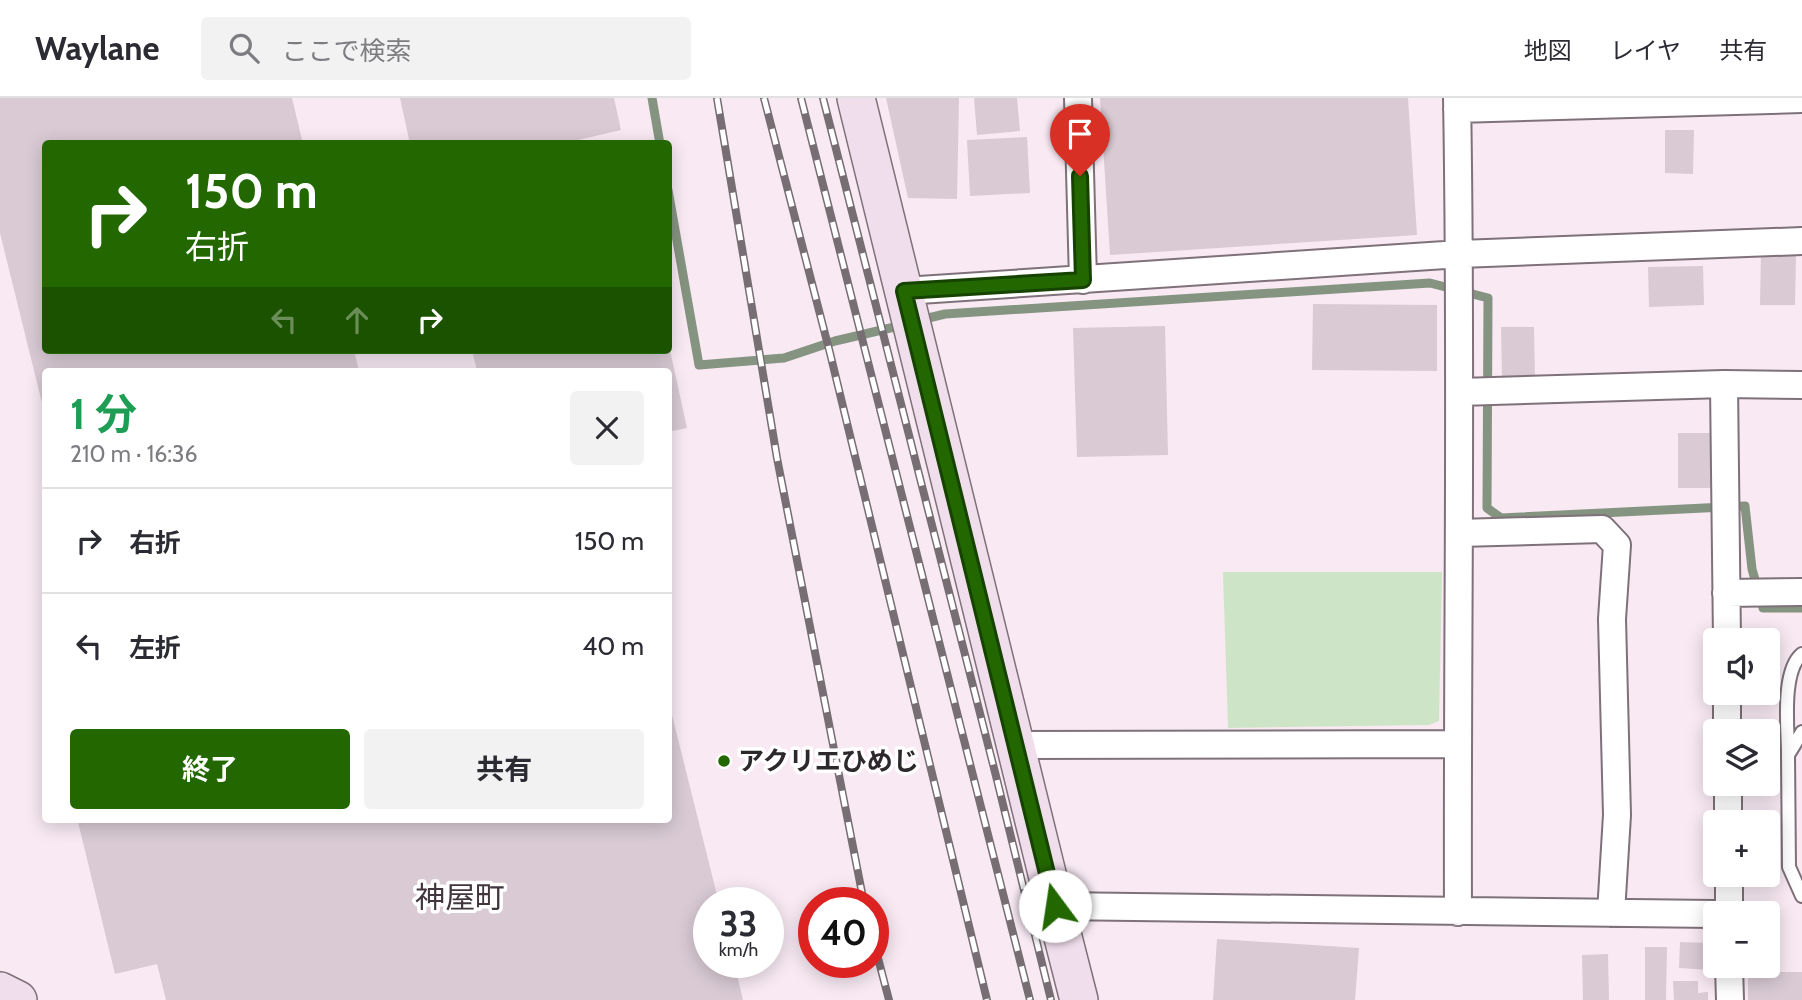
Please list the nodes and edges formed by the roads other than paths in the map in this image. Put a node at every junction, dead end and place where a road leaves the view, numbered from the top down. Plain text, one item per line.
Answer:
1 (856, 98) edge
2 (1078, 98) edge
3 (1802, 99) edge
4 (1457, 104) edge
5 (1802, 241) edge
6 (1460, 254) junction
7 (1083, 280) junction
8 (904, 291) junction
9 (1724, 384) junction
10 (1802, 385) edge
11 (1478, 391) junction
12 (1459, 533) junction
13 (1802, 592) edge
14 (1726, 593) junction
15 (1727, 628) edge
16 (1802, 654) edge
17 (1802, 732) edge
18 (1458, 744) junction
19 (1016, 745) junction
20 (1787, 755) junction
21 (1800, 890) edge
22 (1055, 906) junction
23 (1458, 912) junction
24 (1611, 913) junction
25 (1703, 914) edge
26 (1729, 978) edge
27 (0, 991) edge
28 (18, 1000) edge
29 (1079, 1000) edge
30 (1730, 1000) edge

1 - 8 street
2 - 7 street
3 - 4 street
4 - 6 street
5 - 6 street
6 - 7 street
6 - 11 street
7 - 8 street
8 - 19 street
9 - 10 street
9 - 11 street
9 - 14 street
11 - 12 street
12 - 18 street
12 - 24 street
13 - 14 street
14 - 15 street
16 - 20 lane
17 - 20 lane
18 - 19 street
18 - 23 street
19 - 22 street
20 - 21 lane
22 - 23 street
22 - 29 street
23 - 24 street
24 - 25 street
26 - 30 street
27 - 28 street

